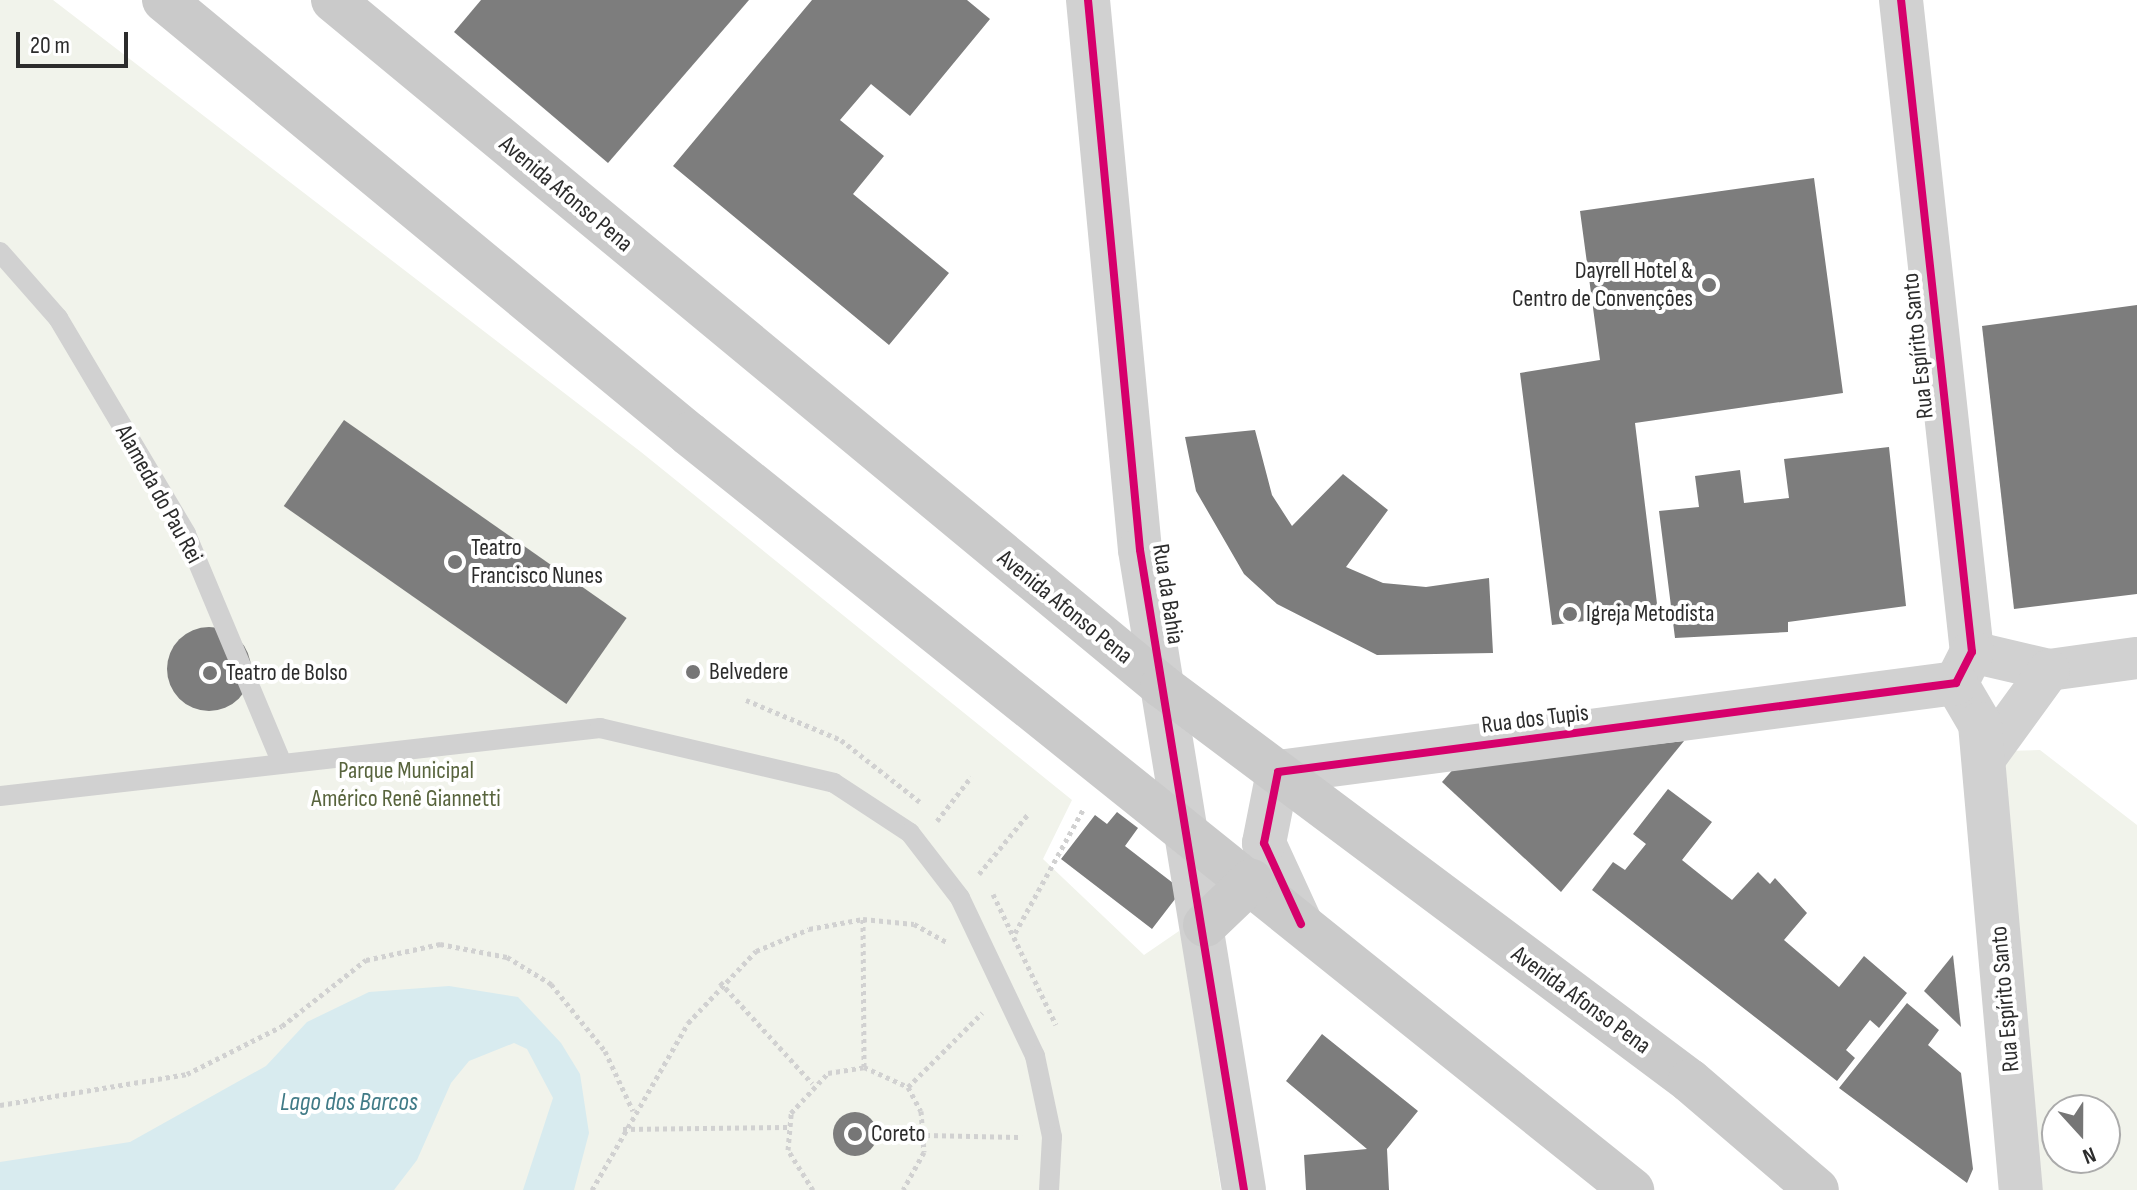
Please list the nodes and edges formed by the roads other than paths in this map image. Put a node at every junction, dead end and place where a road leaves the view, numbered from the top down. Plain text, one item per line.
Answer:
1 (164, 0) edge
2 (333, 0) edge
3 (1088, 0) edge
4 (1901, 0) edge
5 (0, 252) edge
6 (2137, 658) edge
7 (1964, 667) junction
8 (2049, 670) junction
9 (1162, 686) junction
10 (280, 759) junction
11 (1983, 761) junction
12 (1278, 772) junction
13 (0, 796) edge
14 (1188, 832) junction
15 (1251, 881) junction
16 (1301, 924) junction
17 (1205, 925) junction
18 (1049, 1190) edge
19 (1244, 1190) edge
20 (1632, 1190) edge
21 (1817, 1190) edge
22 (2021, 1190) edge

1 - 14 main road
2 - 9 main road, Avenida Afonso Pena
3 - 9 street, Rua da Bahia
4 - 7 street, Rua Espírito Santo
5 - 10 lane, Alameda do Pau Rei
6 - 8 street, Rua dos Tupis
7 - 8 street, Rua dos Tupis
7 - 11 street, Rua Espírito Santo
7 - 12 street, Rua dos Tupis
8 - 11 street
9 - 12 main road, Avenida Afonso Pena
9 - 14 street, Rua da Bahia
10 - 13 lane
10 - 18 lane
11 - 22 street, Rua Espírito Santo
12 - 16 street
12 - 21 main road, Avenida Afonso Pena
14 - 15 main road
14 - 17 street, Rua da Bahia
15 - 16 main road
15 - 17 main road
16 - 20 main road
17 - 19 street, Rua da Bahia

